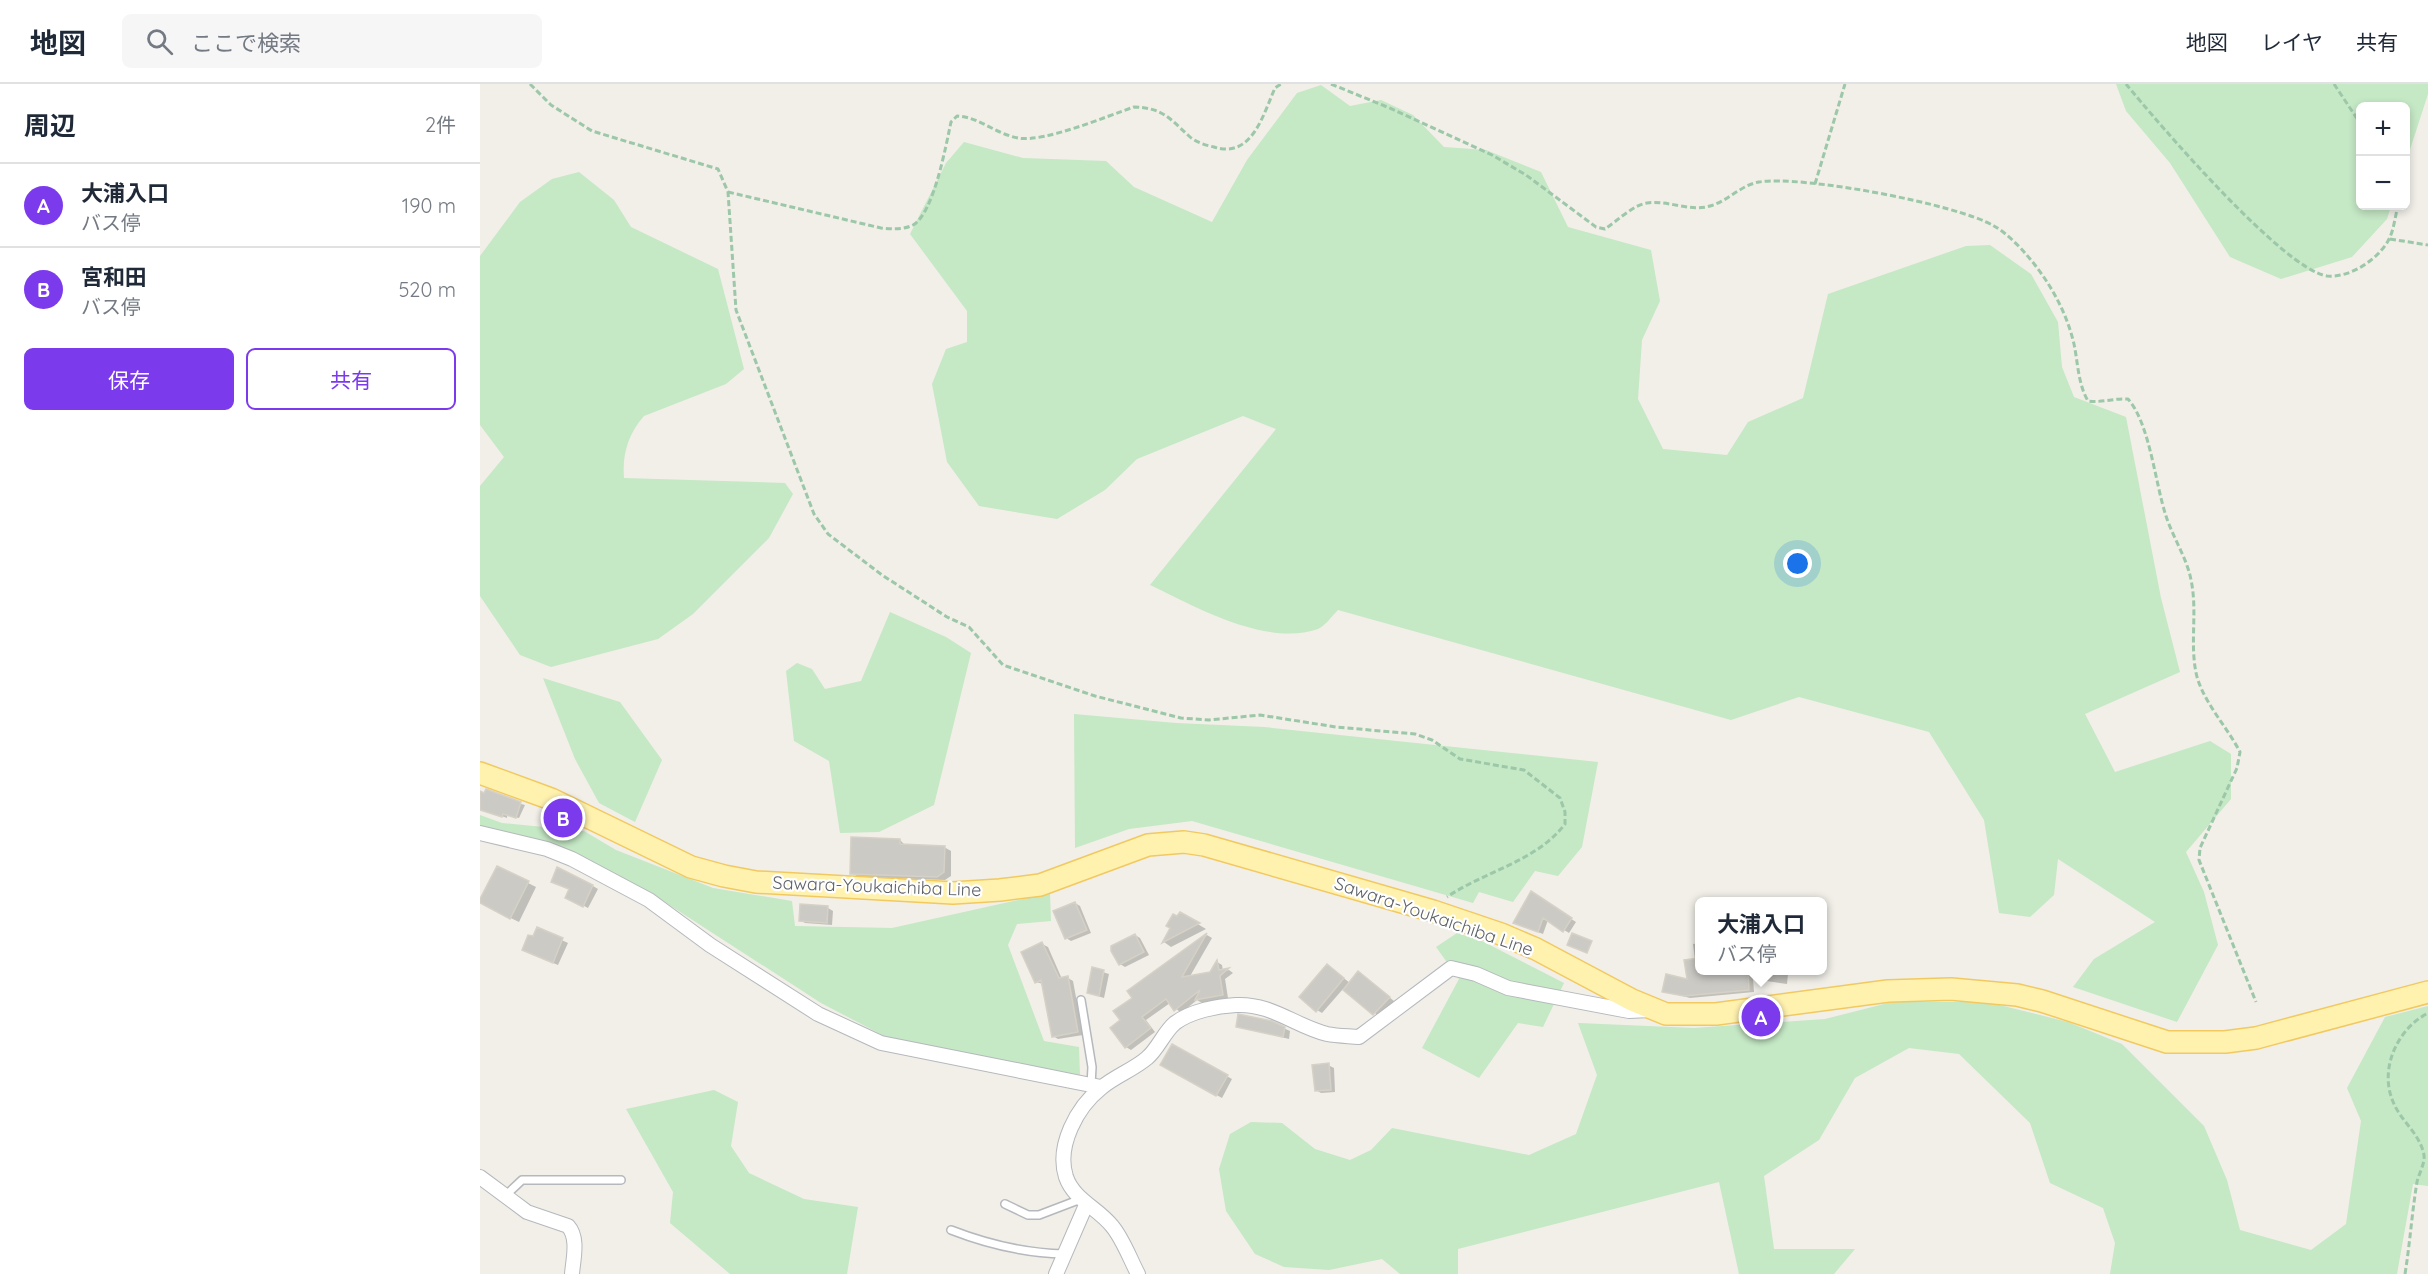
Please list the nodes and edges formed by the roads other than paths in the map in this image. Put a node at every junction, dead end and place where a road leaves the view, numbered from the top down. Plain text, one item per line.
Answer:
1 (480, 773) edge
2 (480, 832) edge
3 (2428, 992) edge
4 (1082, 1000) dead end
5 (1652, 1010) junction
6 (1096, 1086) junction
7 (480, 1177) edge
8 (621, 1180) dead end
9 (506, 1196) junction
10 (1084, 1202) junction
11 (1005, 1204) dead end
12 (951, 1230) dead end
13 (1064, 1254) junction
14 (572, 1274) edge
15 (1056, 1274) edge
16 (1138, 1274) edge

1 - 5 main road, Sawara-Youkaichiba Line
2 - 6 street
3 - 5 main road, Sawara-Youkaichiba Line
4 - 6 lane
5 - 6 street
6 - 10 street
7 - 9 street
8 - 9 lane
9 - 14 street
10 - 11 lane
10 - 13 street
10 - 16 street
12 - 13 lane
13 - 15 street

